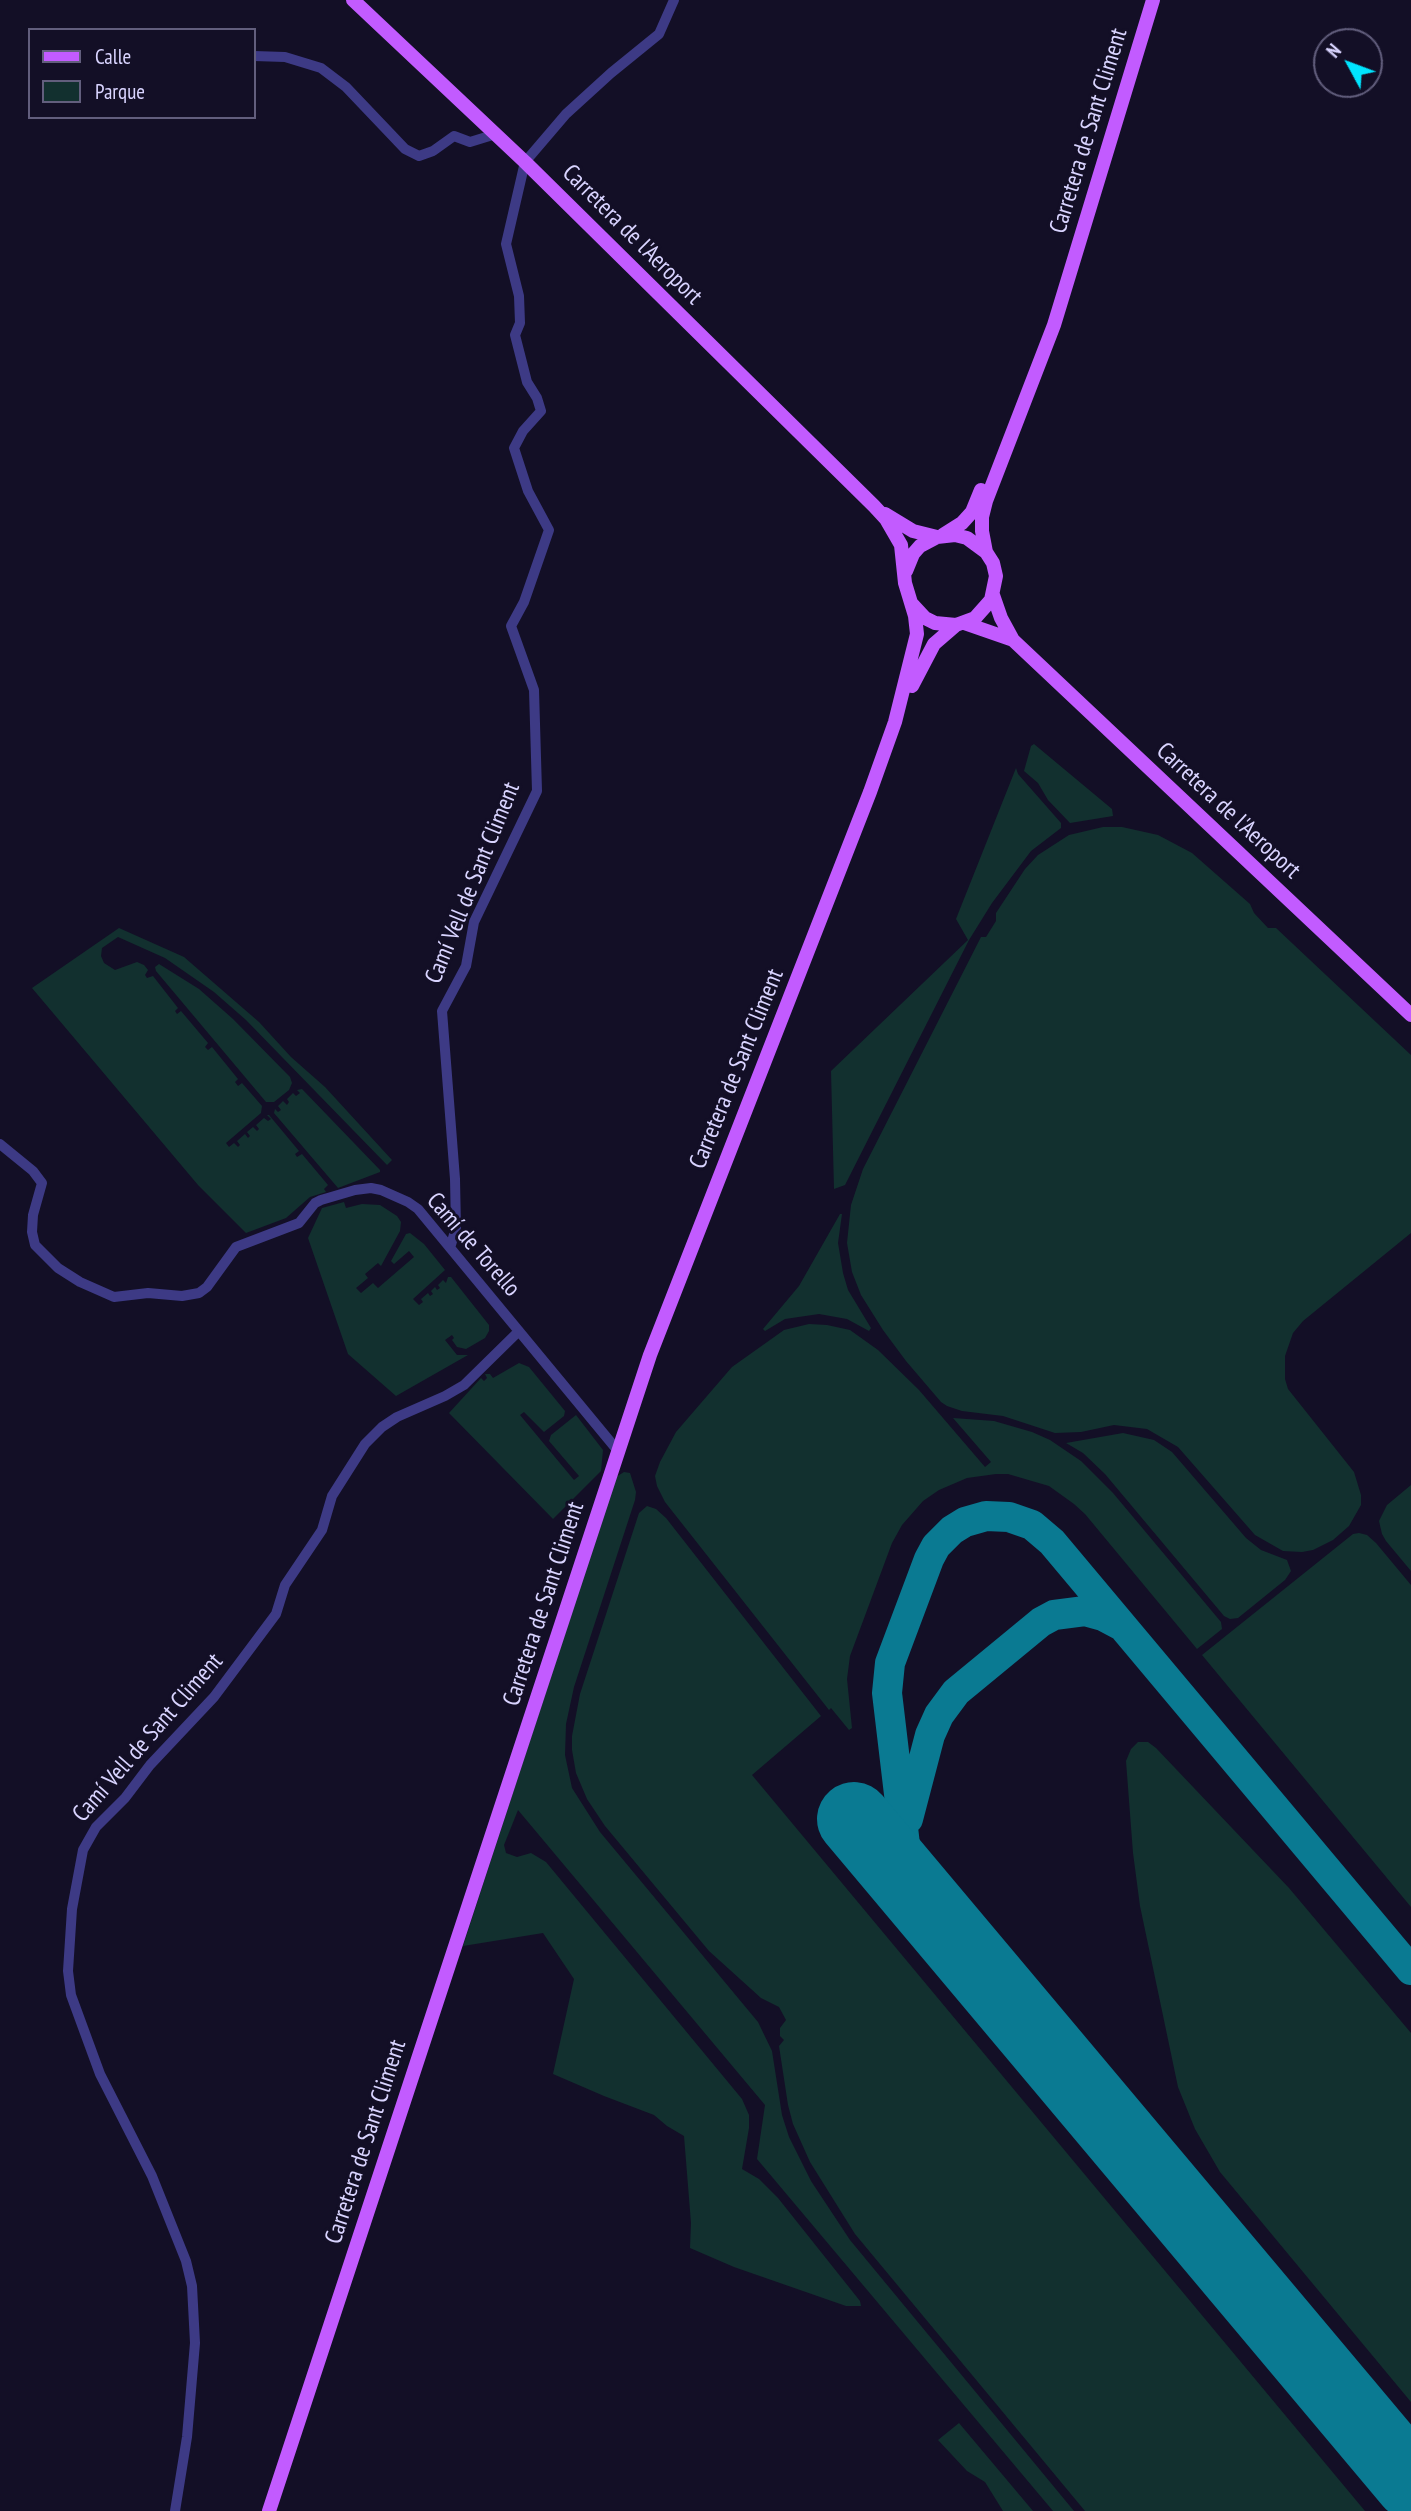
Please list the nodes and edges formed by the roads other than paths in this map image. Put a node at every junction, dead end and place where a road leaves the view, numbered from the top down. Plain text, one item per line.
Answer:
1 (354, 0) edge
2 (674, 0) edge
3 (1153, 0) edge
4 (256, 56) edge
5 (496, 134) junction
6 (526, 162) junction
7 (1062, 291) junction
8 (874, 506) junction
9 (940, 536) junction
10 (986, 552) junction
11 (906, 572) junction
12 (993, 594) junction
13 (911, 602) junction
14 (960, 624) junction
15 (1013, 640) junction
16 (895, 722) junction
17 (1411, 1015) edge
18 (0, 1144) edge
19 (450, 1248) junction
20 (519, 1331) junction
21 (618, 1451) junction
22 (175, 2511) edge
23 (268, 2511) edge

1 - 5 main road, Carretera de l'Aeroport
2 - 6 street, Camí Vell de Sant Climent
3 - 7 main road, Carretera de Sant Climent
4 - 5 street
5 - 6 main road, Carretera de l'Aeroport
6 - 8 main road, Carretera de l'Aeroport
6 - 19 street, Camí Vell de Sant Climent
7 - 9 main road
7 - 10 main road
8 - 9 main road
8 - 11 main road
9 - 10 main road
9 - 11 main road
10 - 12 main road
11 - 13 main road
12 - 14 main road
12 - 15 main road, Carretera de l'Aeroport
13 - 14 main road
13 - 16 main road
14 - 15 main road, Carretera de l'Aeroport
14 - 16 main road
15 - 17 main road, Carretera de l'Aeroport
16 - 21 main road, Carretera de Sant Climent
18 - 19 street, Camí de Torello
19 - 20 street, Camí de Torello
20 - 21 street, Camí de Torello
20 - 22 street, Camí Vell de Sant Climent
21 - 23 main road, Carretera de Sant Climent

